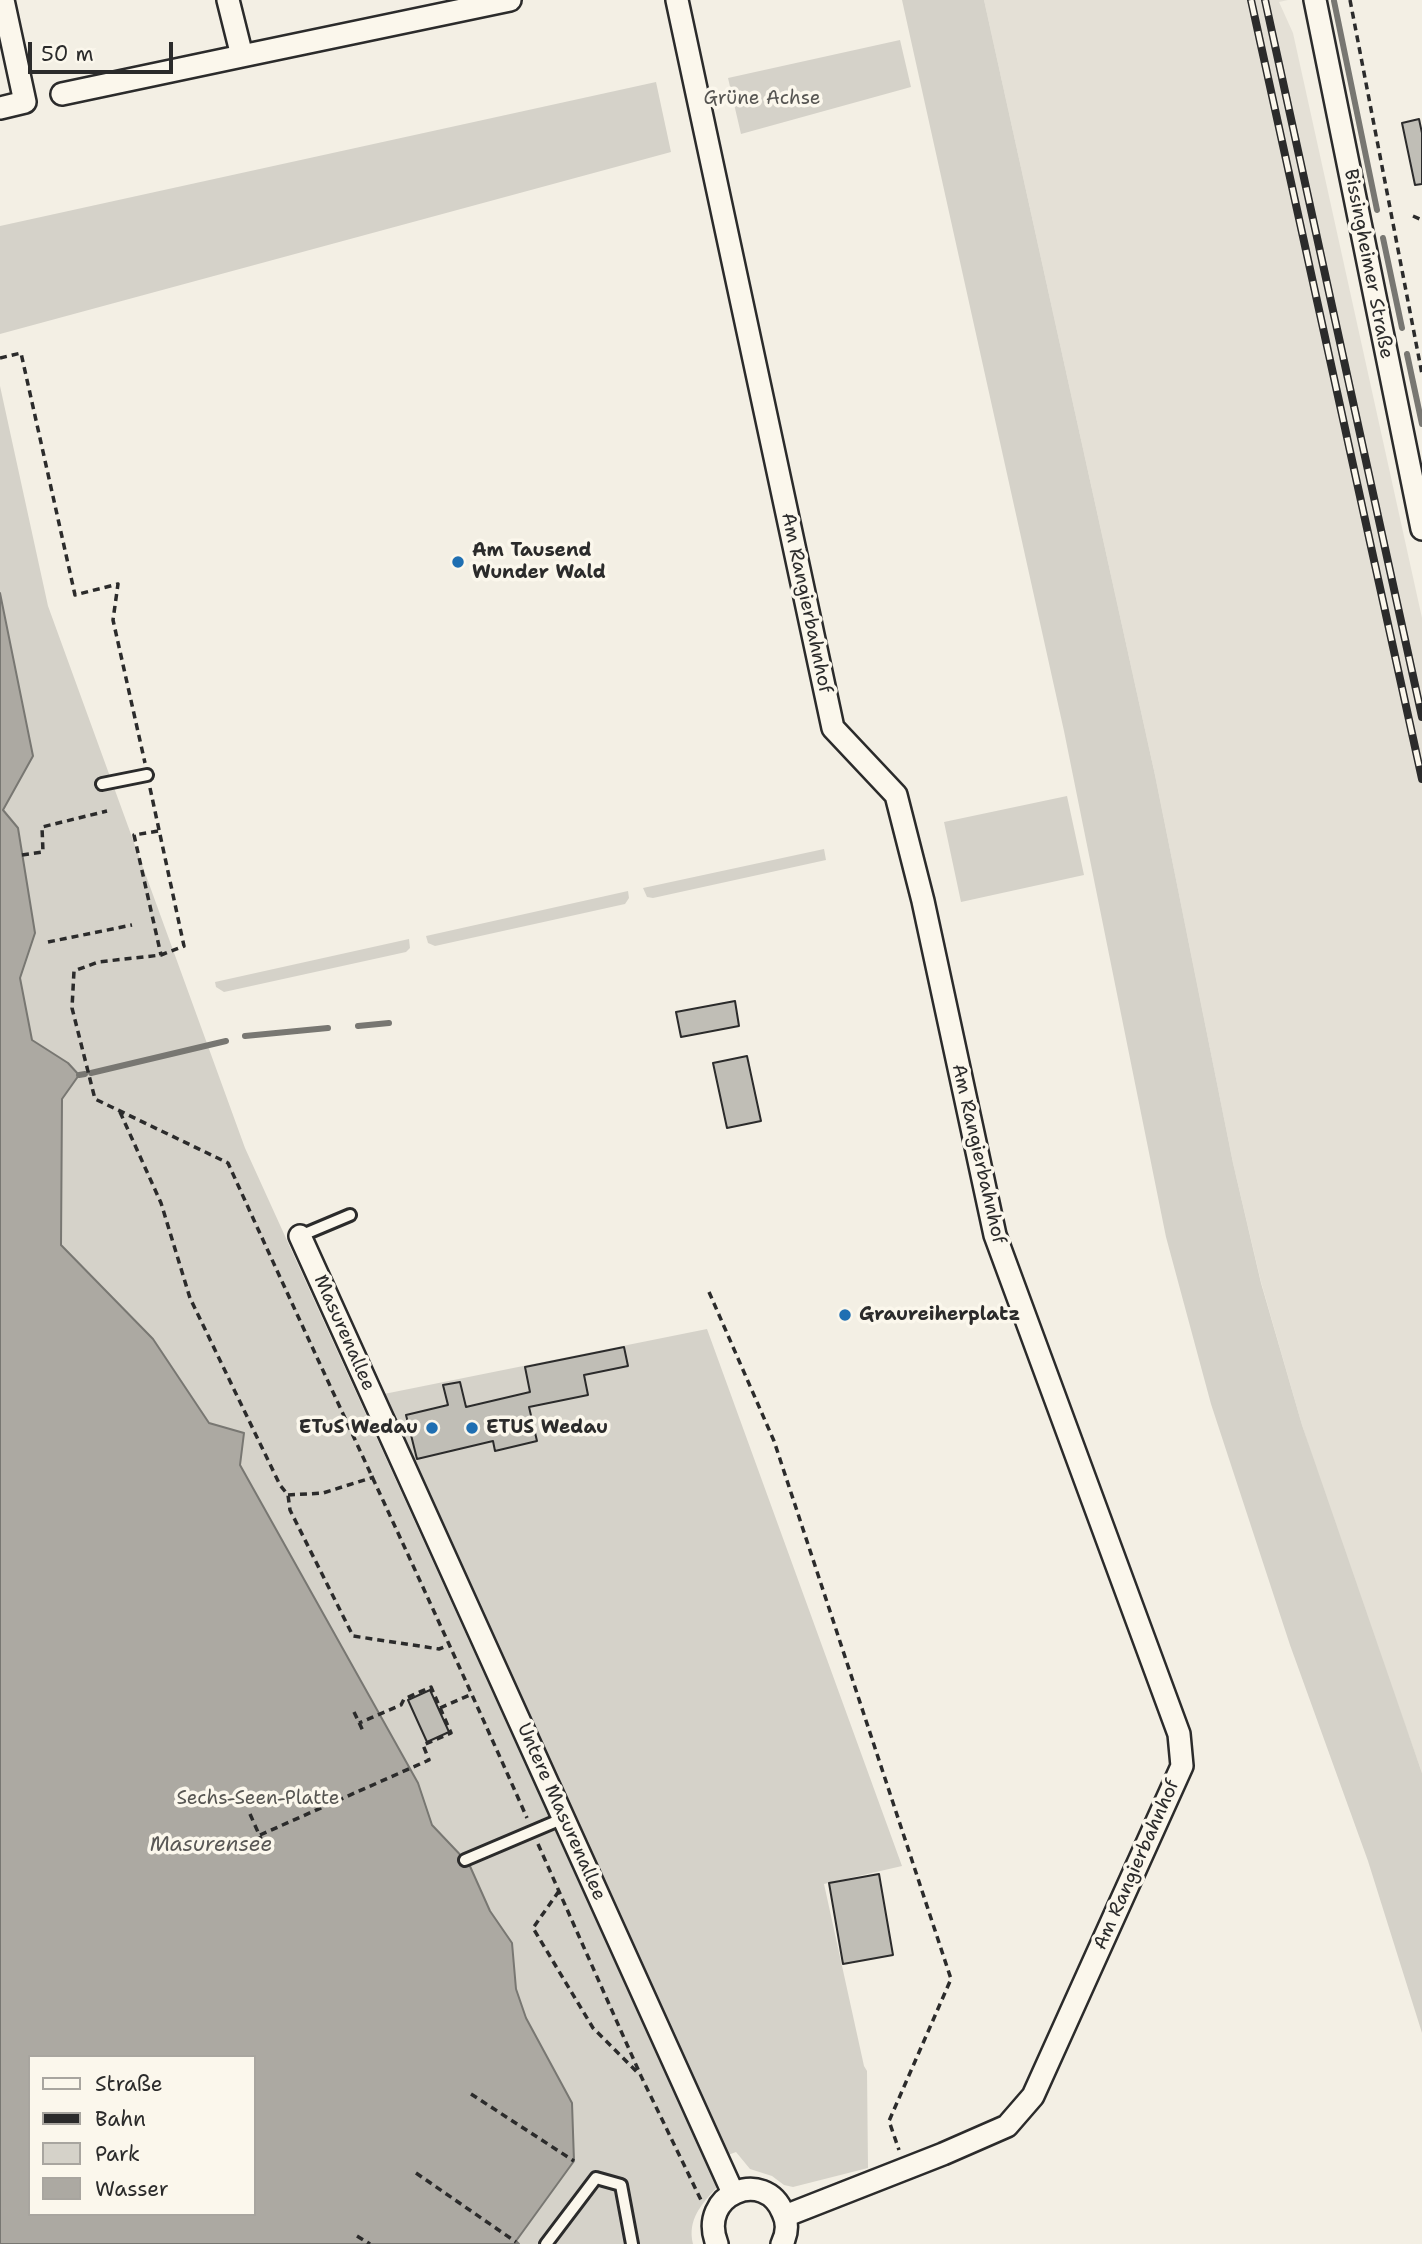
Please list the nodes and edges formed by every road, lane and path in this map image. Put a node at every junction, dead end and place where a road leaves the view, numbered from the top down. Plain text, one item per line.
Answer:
1 (3, 0) edge
2 (228, 0) edge
3 (510, 0) edge
4 (677, 0) edge
5 (1315, 0) edge
6 (1350, 0) edge
7 (444, 7) edge
8 (242, 56) junction
9 (62, 94) dead end
10 (0, 108) edge
11 (1413, 216) dead end
12 (1422, 220) edge
13 (0, 358) edge
14 (1422, 374) edge
15 (1422, 528) edge
16 (118, 584) dead end
17 (147, 775) dead end
18 (102, 784) dead end
19 (107, 811) dead end
20 (159, 831) dead end
21 (22, 855) dead end
22 (132, 925) dead end
23 (48, 942) dead end
24 (184, 946) dead end
25 (161, 956) junction
26 (119, 1111) junction
27 (350, 1215) dead end
28 (300, 1236) joint
29 (709, 1292) dead end
30 (388, 1430) joint
31 (365, 1459) dead end
32 (373, 1476) dead end
33 (288, 1495) junction
34 (450, 1645) dead end
35 (472, 1694) dead end
36 (439, 1708) junction
37 (354, 1712) dead end
38 (359, 1723) junction
39 (364, 1733) dead end
40 (250, 1814) dead end
41 (564, 1818) junction
42 (260, 1835) junction
43 (269, 1857) dead end
44 (465, 1860) dead end
45 (559, 1891) dead end
46 (641, 2076) dead end
47 (471, 2094) dead end
48 (573, 2161) dead end
49 (905, 2168) junction
50 (416, 2173) dead end
51 (733, 2193) junction
52 (785, 2216) junction
53 (357, 2236) dead end
54 (516, 2242) dead end
55 (370, 2244) edge
56 (546, 2244) edge
57 (632, 2244) edge
58 (717, 2244) edge
59 (782, 2244) edge

1 - 10 street
2 - 8 street
3 - 7 street
4 - 49 street, Am Rangierbahnhof
5 - 15 street, Bissingheimer Straße
6 - 14 path
7 - 8 street
8 - 9 street
11 - 12 path
13 - 16 path
17 - 18 lane
19 - 21 path
20 - 25 path
22 - 23 path
24 - 25 path
25 - 26 path
26 - 31 path
26 - 33 path
27 - 28 lane
28 - 30 street, Masurenallee
29 - 49 path
30 - 41 street, Untere Masurenallee
32 - 33 path
33 - 34 path
35 - 36 path
36 - 38 path
36 - 42 path
37 - 38 path
38 - 39 path
40 - 42 path
41 - 44 lane
41 - 51 street, Untere Masurenallee
42 - 43 path
45 - 46 path
47 - 48 path
49 - 52 street, Am Rangierbahnhof
50 - 54 path
51 - 52 street
51 - 58 street
52 - 59 street
53 - 55 path
56 - 57 lane

